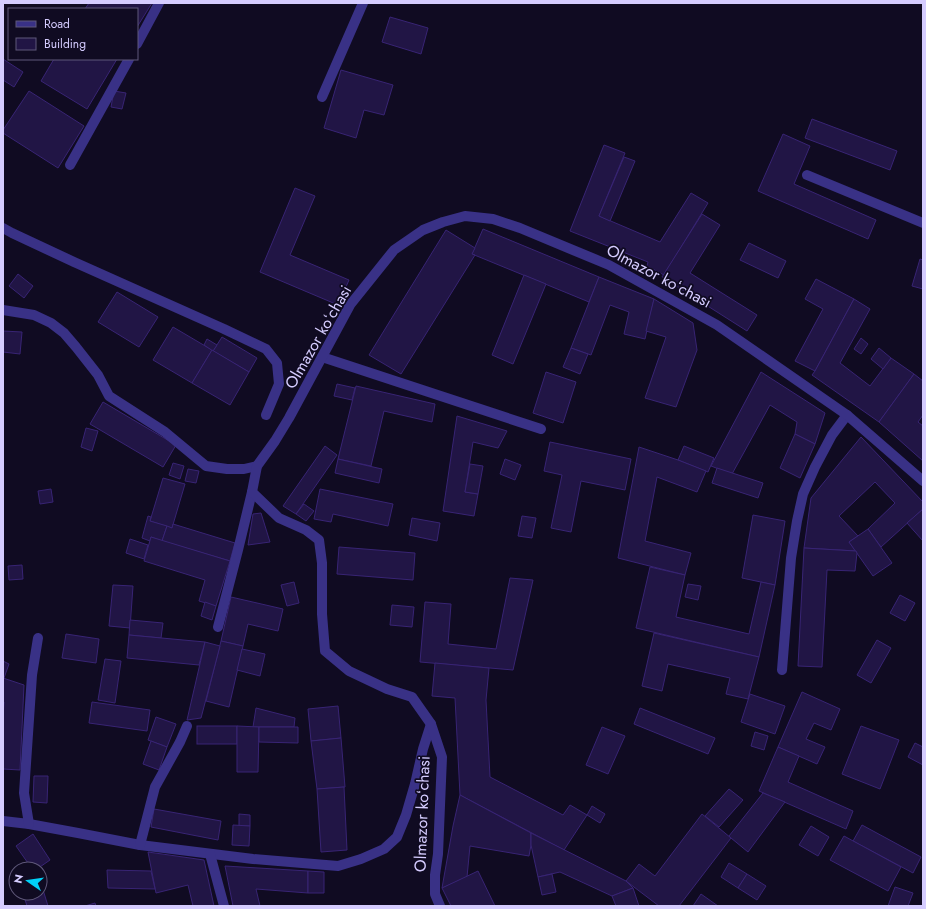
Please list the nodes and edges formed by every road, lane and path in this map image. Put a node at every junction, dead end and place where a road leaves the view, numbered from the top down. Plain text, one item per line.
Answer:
1 (159, 3) edge
2 (363, 3) edge
3 (138, 42) edge
4 (127, 60) edge
5 (322, 97) dead end
6 (70, 166) dead end
7 (807, 175) dead end
8 (923, 223) edge
9 (3, 228) edge
10 (3, 310) edge
11 (322, 357) junction
12 (266, 415) dead end
13 (847, 415) junction
14 (541, 429) dead end
15 (258, 466) junction
16 (923, 481) edge
17 (252, 492) junction
18 (218, 628) dead end
19 (38, 638) dead end
20 (782, 670) dead end
21 (431, 724) junction
22 (187, 726) dead end
23 (3, 821) edge
24 (29, 824) junction
25 (140, 845) junction
26 (210, 854) junction
27 (224, 906) edge
28 (440, 906) edge

1 - 3 street
2 - 5 street
4 - 6 street
7 - 8 street
9 - 12 street
10 - 15 street
11 - 13 street, Olmazor koʻchasi
11 - 14 street
11 - 15 street, Olmazor koʻchasi
13 - 16 street, Olmazor koʻchasi
13 - 20 street
15 - 17 street, Olmazor koʻchasi
17 - 18 street
17 - 21 street, Olmazor koʻchasi
19 - 24 street
21 - 26 street
21 - 28 street, Olmazor koʻchasi
22 - 25 street
23 - 24 street
24 - 25 street
25 - 26 street
26 - 27 street

